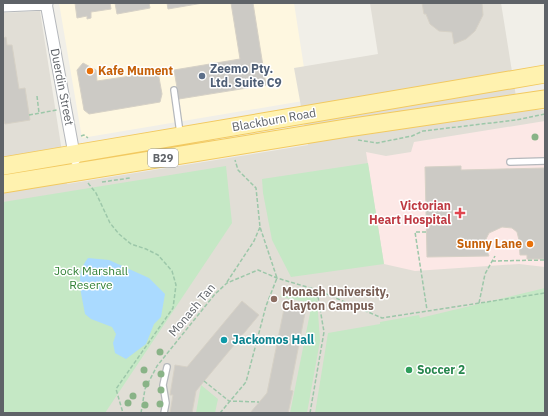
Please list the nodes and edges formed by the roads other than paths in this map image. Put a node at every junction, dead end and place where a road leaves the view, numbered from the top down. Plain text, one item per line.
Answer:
1 (46, 4) edge
2 (3, 6) edge
3 (545, 74) edge
4 (174, 90) dead end
5 (545, 98) edge
6 (180, 136) junction
7 (74, 153) junction
8 (545, 161) edge
9 (510, 162) dead end
10 (3, 166) edge
11 (82, 177) junction
12 (3, 184) edge
13 (168, 368) dead end
14 (164, 413) edge

1 - 2 street
1 - 7 street, Duerdin Street
3 - 6 main road, Blackburn Road / B29
4 - 6 lane
5 - 11 main road, Blackburn Road / B29
6 - 7 main road, Blackburn Road / B29
7 - 10 main road, Blackburn Road / B29
7 - 11 street, Duerdin Street
8 - 9 lane
11 - 12 main road, Blackburn Road / B29
13 - 14 lane

